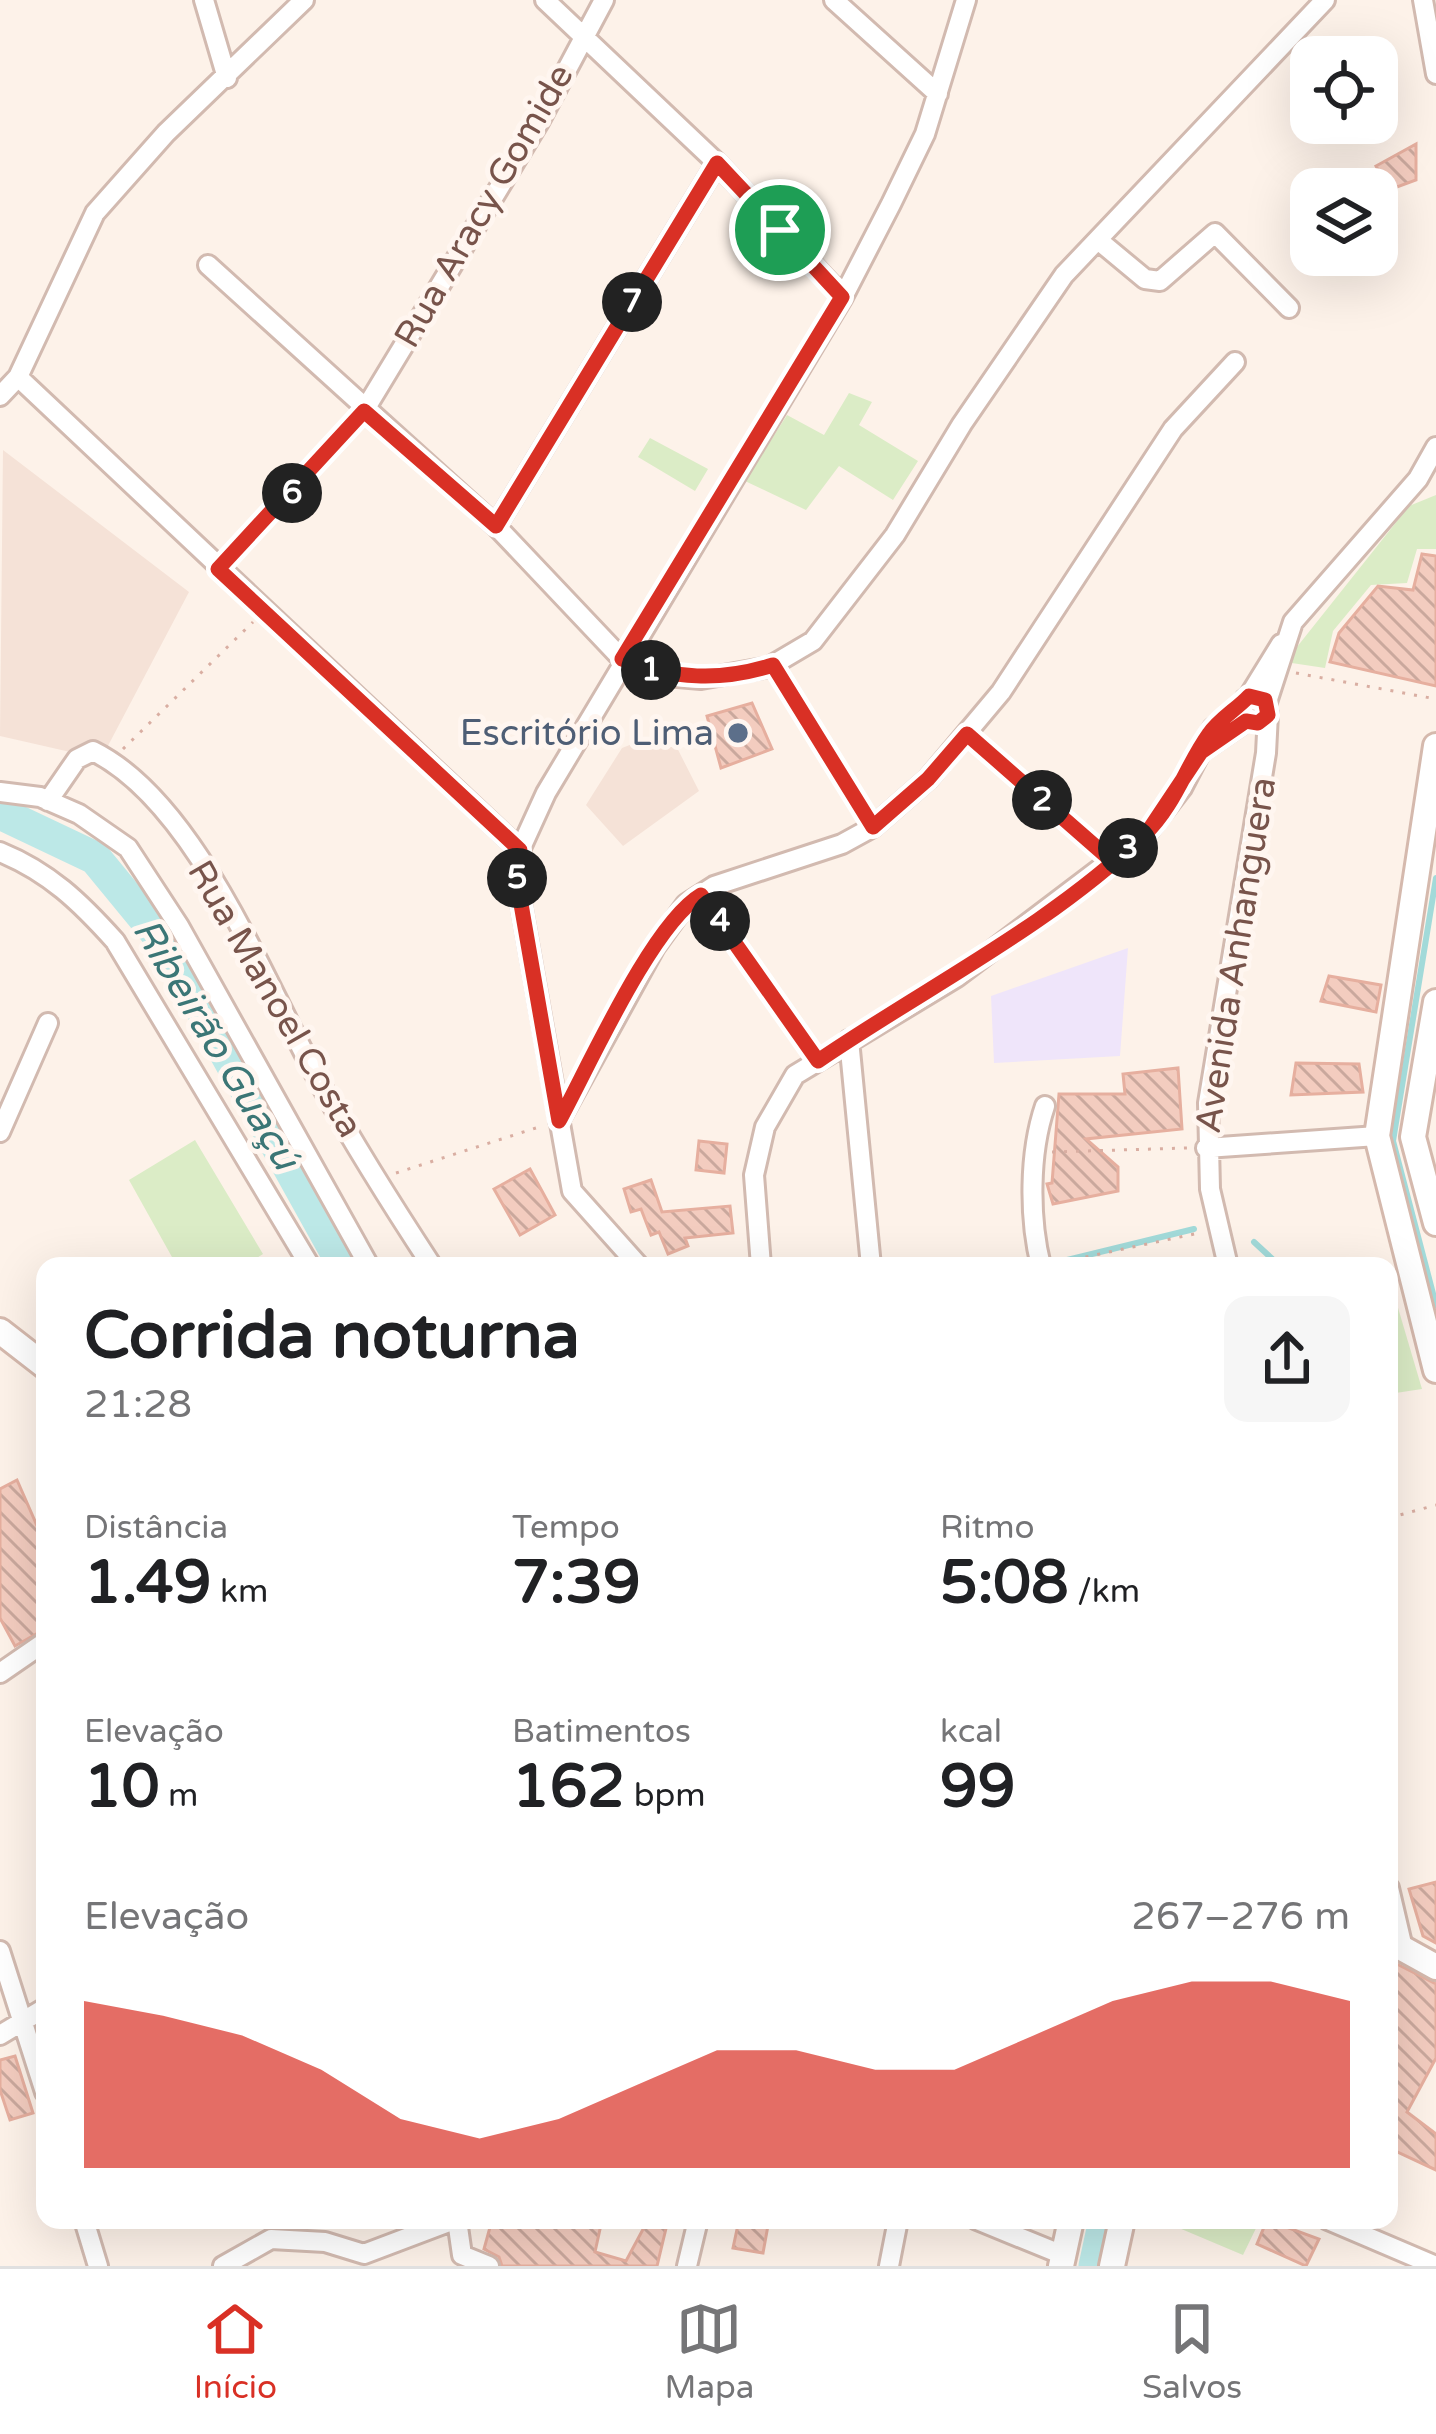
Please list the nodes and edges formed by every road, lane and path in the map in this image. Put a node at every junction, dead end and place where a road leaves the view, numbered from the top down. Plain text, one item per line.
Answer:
1 (203, 0) edge
2 (304, 0) edge
3 (545, 0) edge
4 (604, 0) edge
5 (834, 0) edge
6 (966, 0) edge
7 (1325, 0) edge
8 (1423, 0) edge
9 (583, 34) junction
10 (1436, 74) edge
11 (227, 78) junction
12 (938, 94) junction
13 (717, 163) junction
14 (1098, 240) junction
15 (208, 265) dead end
16 (842, 297) junction
17 (1289, 308) dead end
18 (1235, 362) dead end
19 (18, 377) junction
20 (0, 396) edge
21 (364, 411) junction
22 (1436, 448) edge
23 (1427, 475) edge
24 (496, 526) junction
25 (218, 569) junction
26 (263, 612) junction
27 (1288, 636) junction
28 (622, 659) junction
29 (773, 665) junction
30 (1278, 670) junction
31 (1436, 699) edge
32 (1254, 708) junction
33 (967, 734) junction
34 (1436, 746) edge
35 (112, 760) junction
36 (0, 792) edge
37 (48, 801) junction
38 (1430, 822) edge
39 (873, 827) junction
40 (520, 850) junction
41 (0, 852) edge
42 (1112, 861) junction
43 (701, 895) junction
44 (1436, 1002) edge
45 (48, 1023) dead end
46 (849, 1040) junction
47 (818, 1061) junction
48 (1046, 1106) dead end
49 (559, 1121) junction
50 (0, 1132) edge
51 (1377, 1136) junction
52 (1206, 1148) junction
53 (1036, 1152) junction
54 (377, 1179) junction
55 (1435, 1218) edge
56 (1219, 1229) junction
57 (305, 1257) edge
58 (364, 1257) edge
59 (426, 1257) edge
60 (631, 1257) edge
61 (760, 1257) edge
62 (870, 1257) edge
63 (1041, 1257) edge
64 (1084, 1257) edge
65 (1226, 1257) edge
66 (0, 1331) edge
67 (36, 1359) edge
68 (1436, 1370) edge
69 (1436, 1504) edge
70 (1398, 1515) edge
71 (36, 1648) edge
72 (0, 1672) edge
73 (1398, 1945) edge
74 (0, 1951) edge
75 (1436, 1967) edge
76 (36, 2013) edge
77 (23, 2021) junction
78 (0, 2035) edge
79 (36, 2063) edge
80 (87, 2229) edge
81 (432, 2229) edge
82 (456, 2229) edge
83 (696, 2229) edge
84 (896, 2229) edge
85 (996, 2229) edge
86 (1069, 2229) edge
87 (1120, 2229) edge
88 (1349, 2229) edge
89 (1062, 2261) edge
90 (98, 2266) edge
91 (223, 2266) edge
92 (489, 2266) edge
93 (687, 2266) edge
94 (889, 2266) edge
95 (1112, 2266) edge
96 (1436, 2266) edge

1 - 11 street
2 - 11 street
3 - 9 street
4 - 9 street, Rua Aracy Gomide
5 - 12 street
6 - 12 street
7 - 14 street
8 - 10 street
9 - 13 street
9 - 21 street, Rua Aracy Gomide
11 - 19 street
12 - 16 street
13 - 16 street
13 - 24 street
14 - 17 street
14 - 29 street
15 - 21 street
16 - 28 street
18 - 33 street
19 - 20 street
19 - 25 street
21 - 24 street
21 - 25 path
22 - 23 street
23 - 27 street
24 - 28 street
25 - 26 street
26 - 35 path
26 - 40 street
27 - 30 street
27 - 32 street
28 - 29 street
28 - 40 street
29 - 39 path
30 - 31 path
30 - 32 street
32 - 42 street
32 - 52 street, Avenida Anhanguera
33 - 39 street
33 - 42 path
34 - 38 street
35 - 37 street
35 - 54 street, Rua Manoel Costa
36 - 37 street
37 - 58 street
38 - 51 street
39 - 43 street
40 - 49 street
41 - 57 street
42 - 46 street
43 - 47 path
43 - 49 street
44 - 55 street
45 - 50 street
46 - 47 street
46 - 62 street
47 - 61 street
48 - 53 street
49 - 54 path
49 - 60 street
51 - 52 street
51 - 68 street
52 - 53 path
52 - 56 street, Avenida Anhanguera
53 - 63 street
54 - 59 street, Rua Manoel Costa
56 - 64 path
56 - 65 street, Avenida Anhanguera
66 - 67 street
69 - 70 path
71 - 72 street
73 - 75 street
74 - 77 street
76 - 77 street
77 - 78 street
77 - 79 street
80 - 90 street
81 - 91 street
82 - 92 street
83 - 93 street
84 - 94 street
85 - 89 street
86 - 89 street
87 - 95 street
88 - 96 street

